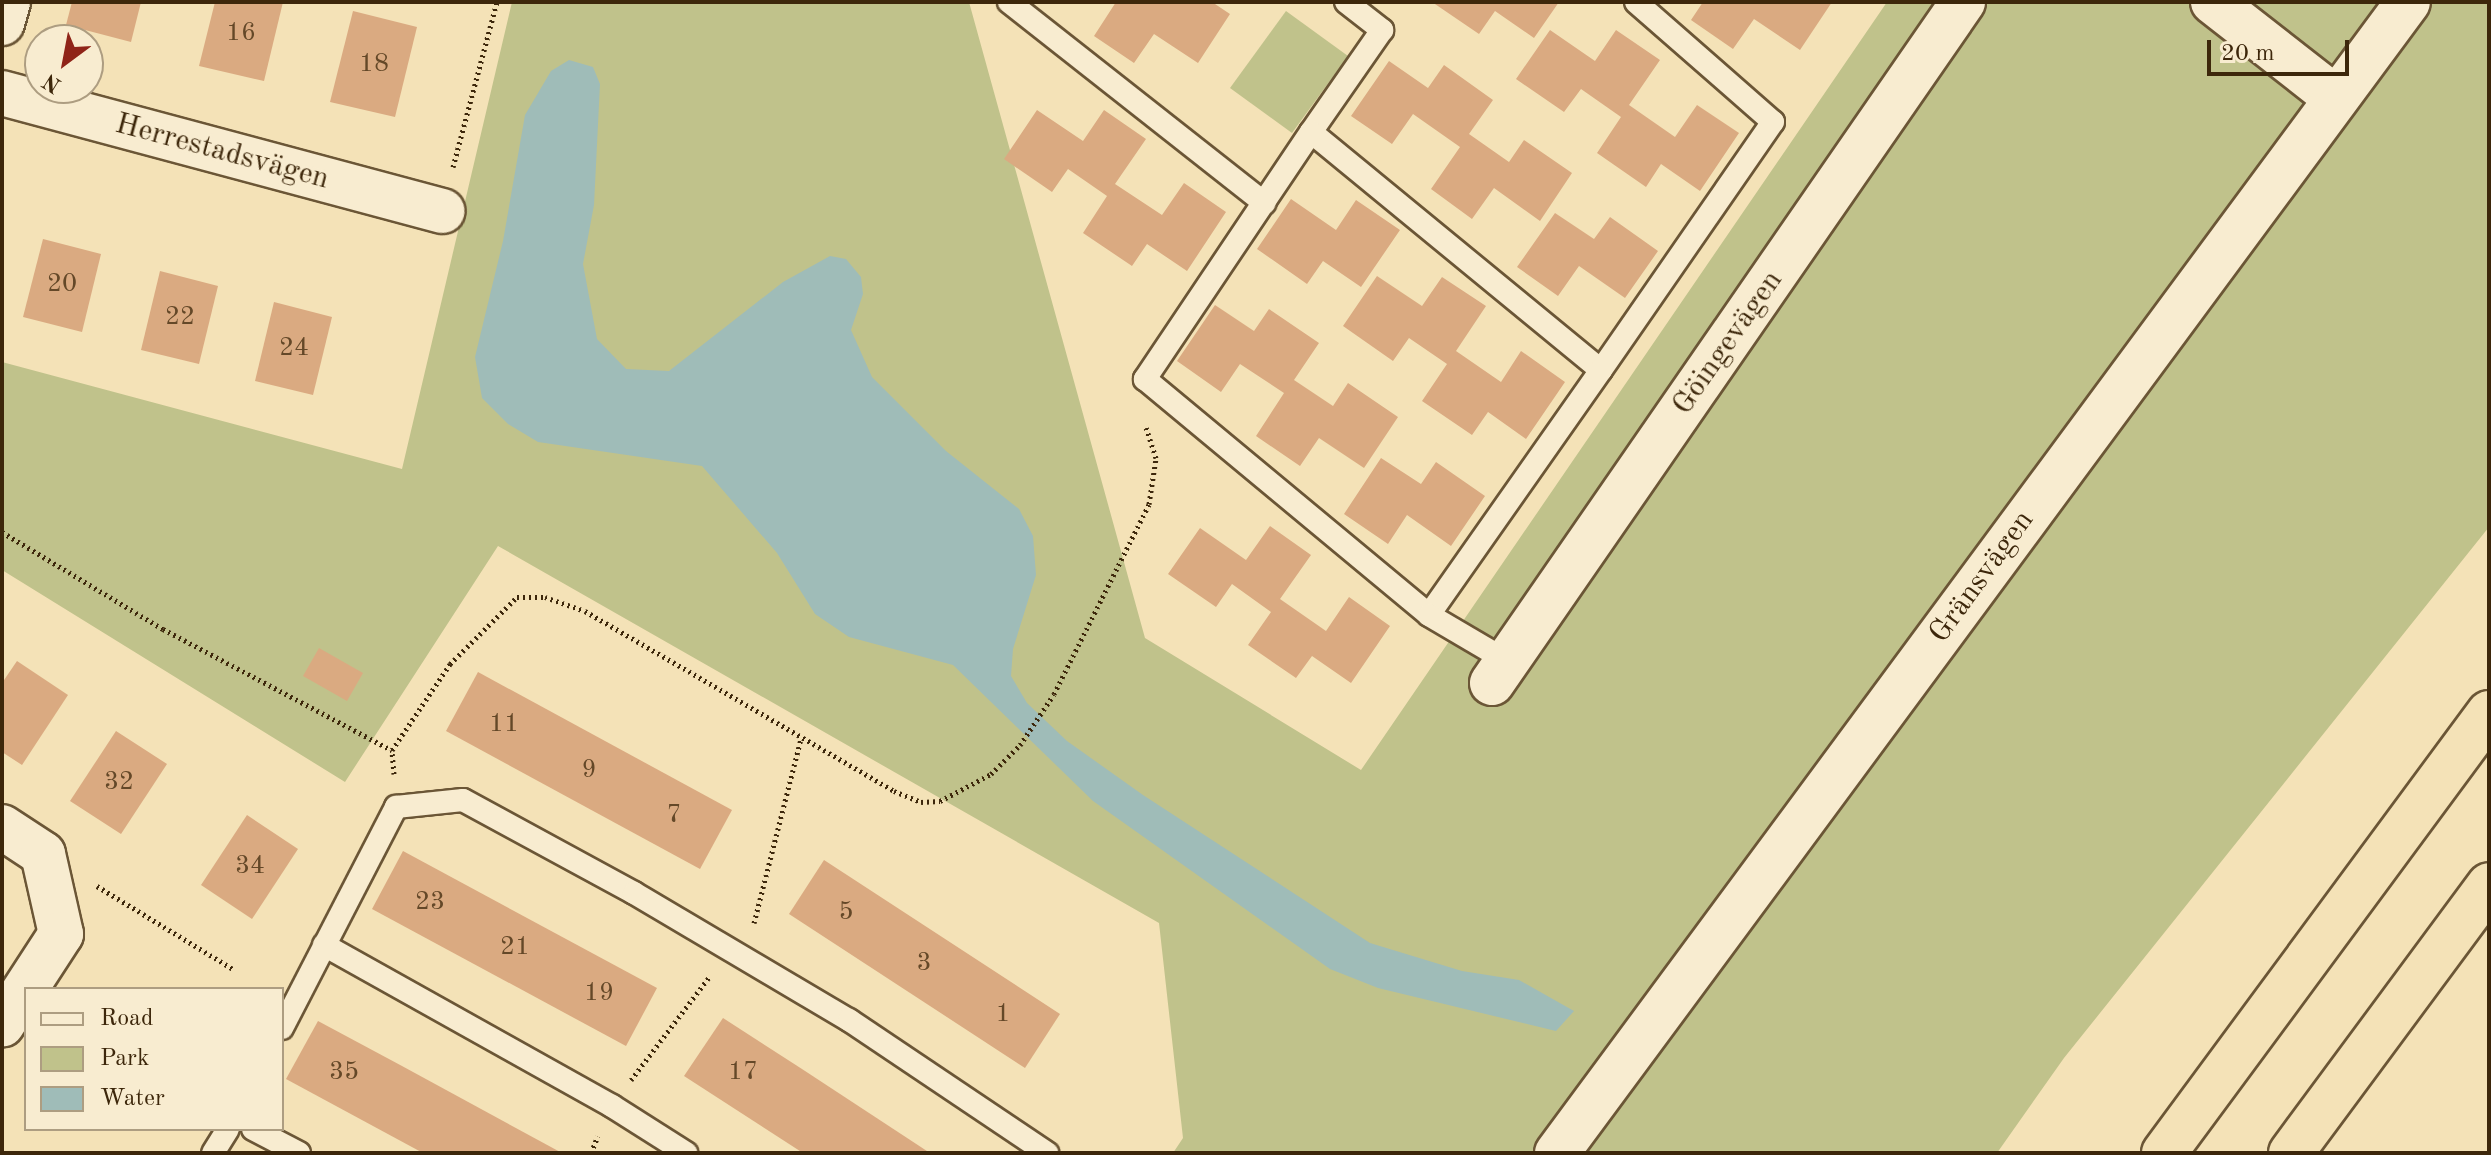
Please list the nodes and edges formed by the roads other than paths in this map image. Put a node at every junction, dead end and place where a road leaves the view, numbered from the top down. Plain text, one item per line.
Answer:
1 (8, 2) edge
2 (1009, 2) edge
3 (1346, 2) edge
4 (1636, 2) edge
5 (1963, 2) edge
6 (2213, 2) edge
7 (2408, 2) edge
8 (2, 23) edge
9 (2, 93) edge
10 (2336, 98) junction
11 (1311, 132) junction
12 (1264, 203) junction
13 (442, 211) road end
14 (1601, 370) junction
15 (1429, 615) junction
16 (1499, 672) joint
17 (2489, 713) edge
18 (2, 827) edge
19 (2489, 885) edge
20 (324, 945) junction
21 (27, 987) edge
22 (24, 991) edge
23 (284, 1024) edge
24 (2, 1025) edge
25 (227, 1131) edge
26 (257, 1131) edge
27 (213, 1153) edge
28 (299, 1153) edge
29 (686, 1153) edge
30 (1047, 1153) edge
31 (1557, 1153) edge
32 (2164, 1153) edge
33 (2291, 1153) edge

1 - 8 street
2 - 12 lane
3 - 11 lane
4 - 14 lane
5 - 16 street, Göingevägen
6 - 10 street
7 - 10 street, Gränsvägen
9 - 13 street, Herrestadsvägen
10 - 31 street, Gränsvägen
11 - 12 lane
11 - 14 lane
12 - 15 lane
14 - 15 lane
15 - 16 lane
17 - 32 highway
18 - 21 street
19 - 33 highway
20 - 23 lane
20 - 29 lane
20 - 30 lane
22 - 24 street
25 - 27 lane
26 - 28 lane

